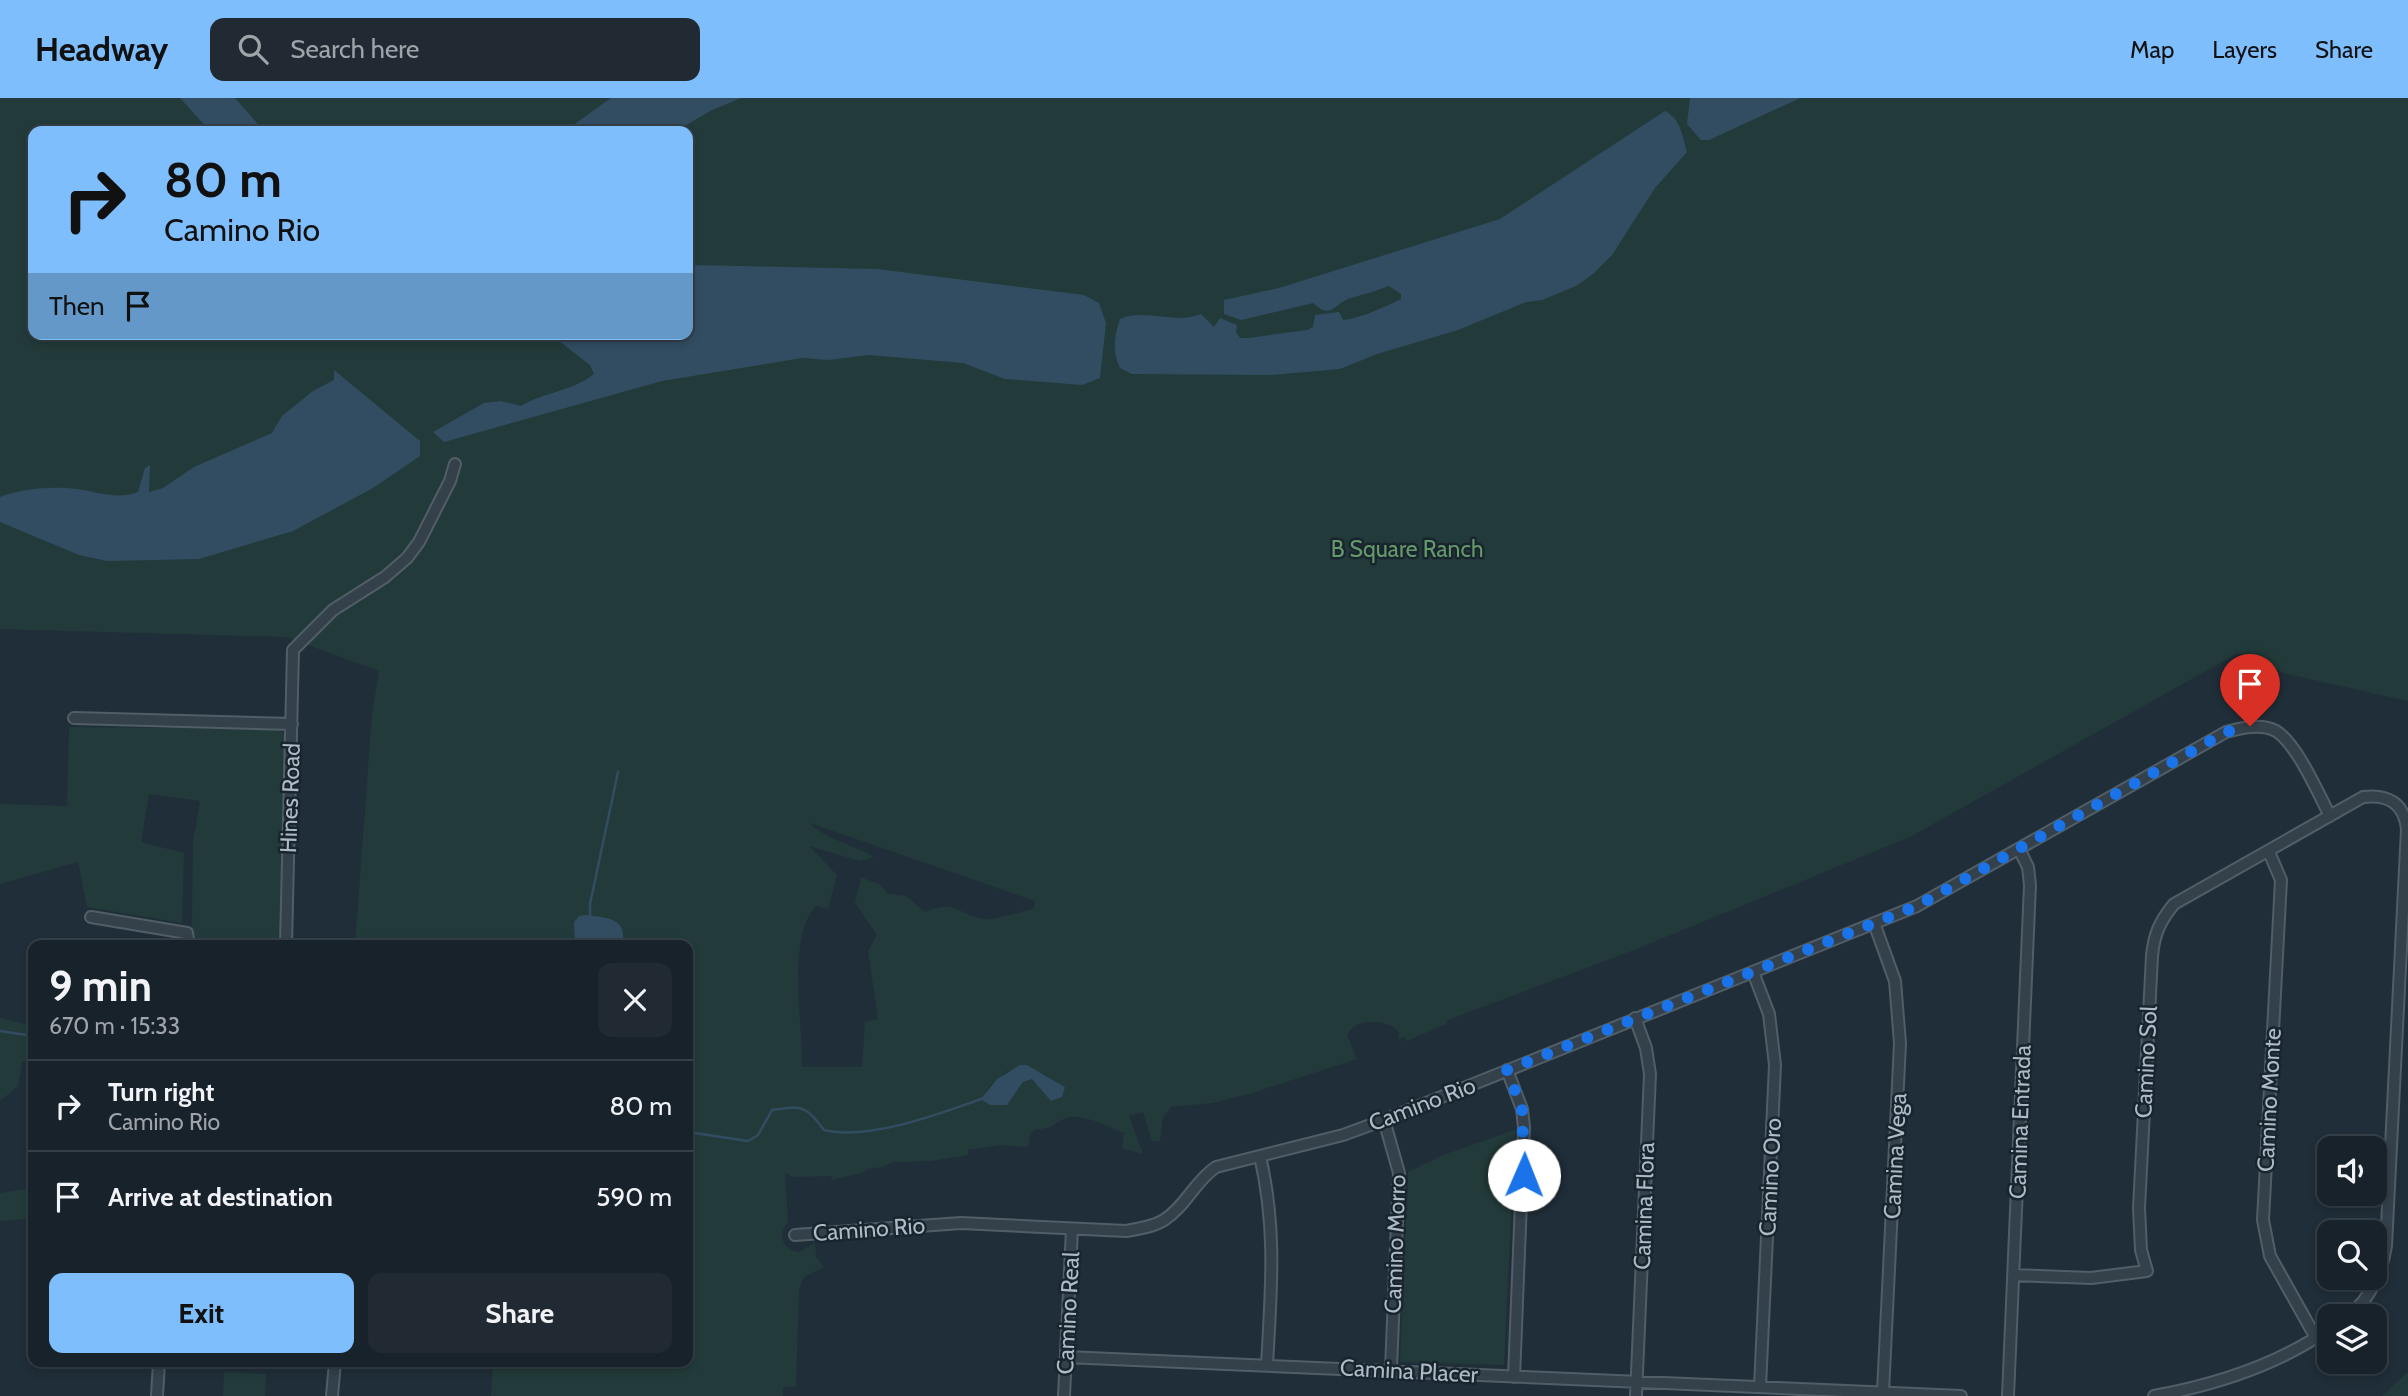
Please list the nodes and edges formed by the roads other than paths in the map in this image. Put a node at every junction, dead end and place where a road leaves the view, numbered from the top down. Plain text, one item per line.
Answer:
1 (455, 464) dead end
2 (74, 718) dead end
3 (292, 724) junction
4 (2330, 816) junction
5 (2019, 849) junction
6 (2269, 852) junction
7 (91, 917) dead end
8 (1874, 923) junction
9 (188, 940) edge
10 (286, 940) edge
11 (1753, 972) junction
12 (1635, 1018) junction
13 (1507, 1070) junction
14 (1384, 1120) junction
15 (1260, 1156) junction
16 (1072, 1229) junction
17 (794, 1235) dead end
18 (2013, 1275) junction
19 (2359, 1304) edge
20 (2316, 1338) joint
21 (1066, 1357) junction
22 (1267, 1365) junction
23 (159, 1367) edge
24 (335, 1367) edge
25 (1391, 1369) junction
26 (1514, 1377) junction
27 (1637, 1382) junction
28 (1760, 1387) junction
29 (1883, 1392) junction
30 (157, 1396) edge
31 (332, 1396) edge
32 (1064, 1396) edge
33 (1636, 1396) edge
34 (1961, 1396) edge
35 (2008, 1396) edge
36 (2154, 1396) edge

1 - 3 street, Hines Road
2 - 3 street
3 - 10 street, Hines Road
4 - 5 street, Camino Rio
4 - 6 street, Camino Sol
4 - 19 street, Camino Sol
5 - 8 street, Camino Rio
5 - 18 street, Camina Entrada
6 - 18 street, Camino Sol
6 - 20 street, Camino Monte
7 - 9 street
8 - 11 street, Camino Rio
8 - 29 street, Camina Vega
11 - 12 street, Camino Rio
11 - 28 street, Camino Oro
12 - 13 street, Camino Rio
12 - 27 street, Camina Flora
13 - 14 street, Camino Rio
13 - 26 street
14 - 15 street, Camino Rio
14 - 25 street, Camino Morro
15 - 16 street, Camino Rio
15 - 22 street
16 - 17 street, Camino Rio
16 - 21 street, Camino Real
18 - 35 street, Camina Entrada
20 - 36 street
21 - 22 street, Camina Placer
21 - 32 street, Camino Real
22 - 25 street, Camina Placer
23 - 30 street
24 - 31 street
25 - 26 street, Camina Placer
26 - 27 street, Camina Placer
27 - 28 street, Camina Placer
27 - 33 street, Camina Flora
28 - 29 street, Camina Placer
29 - 34 street, Camina Placer

